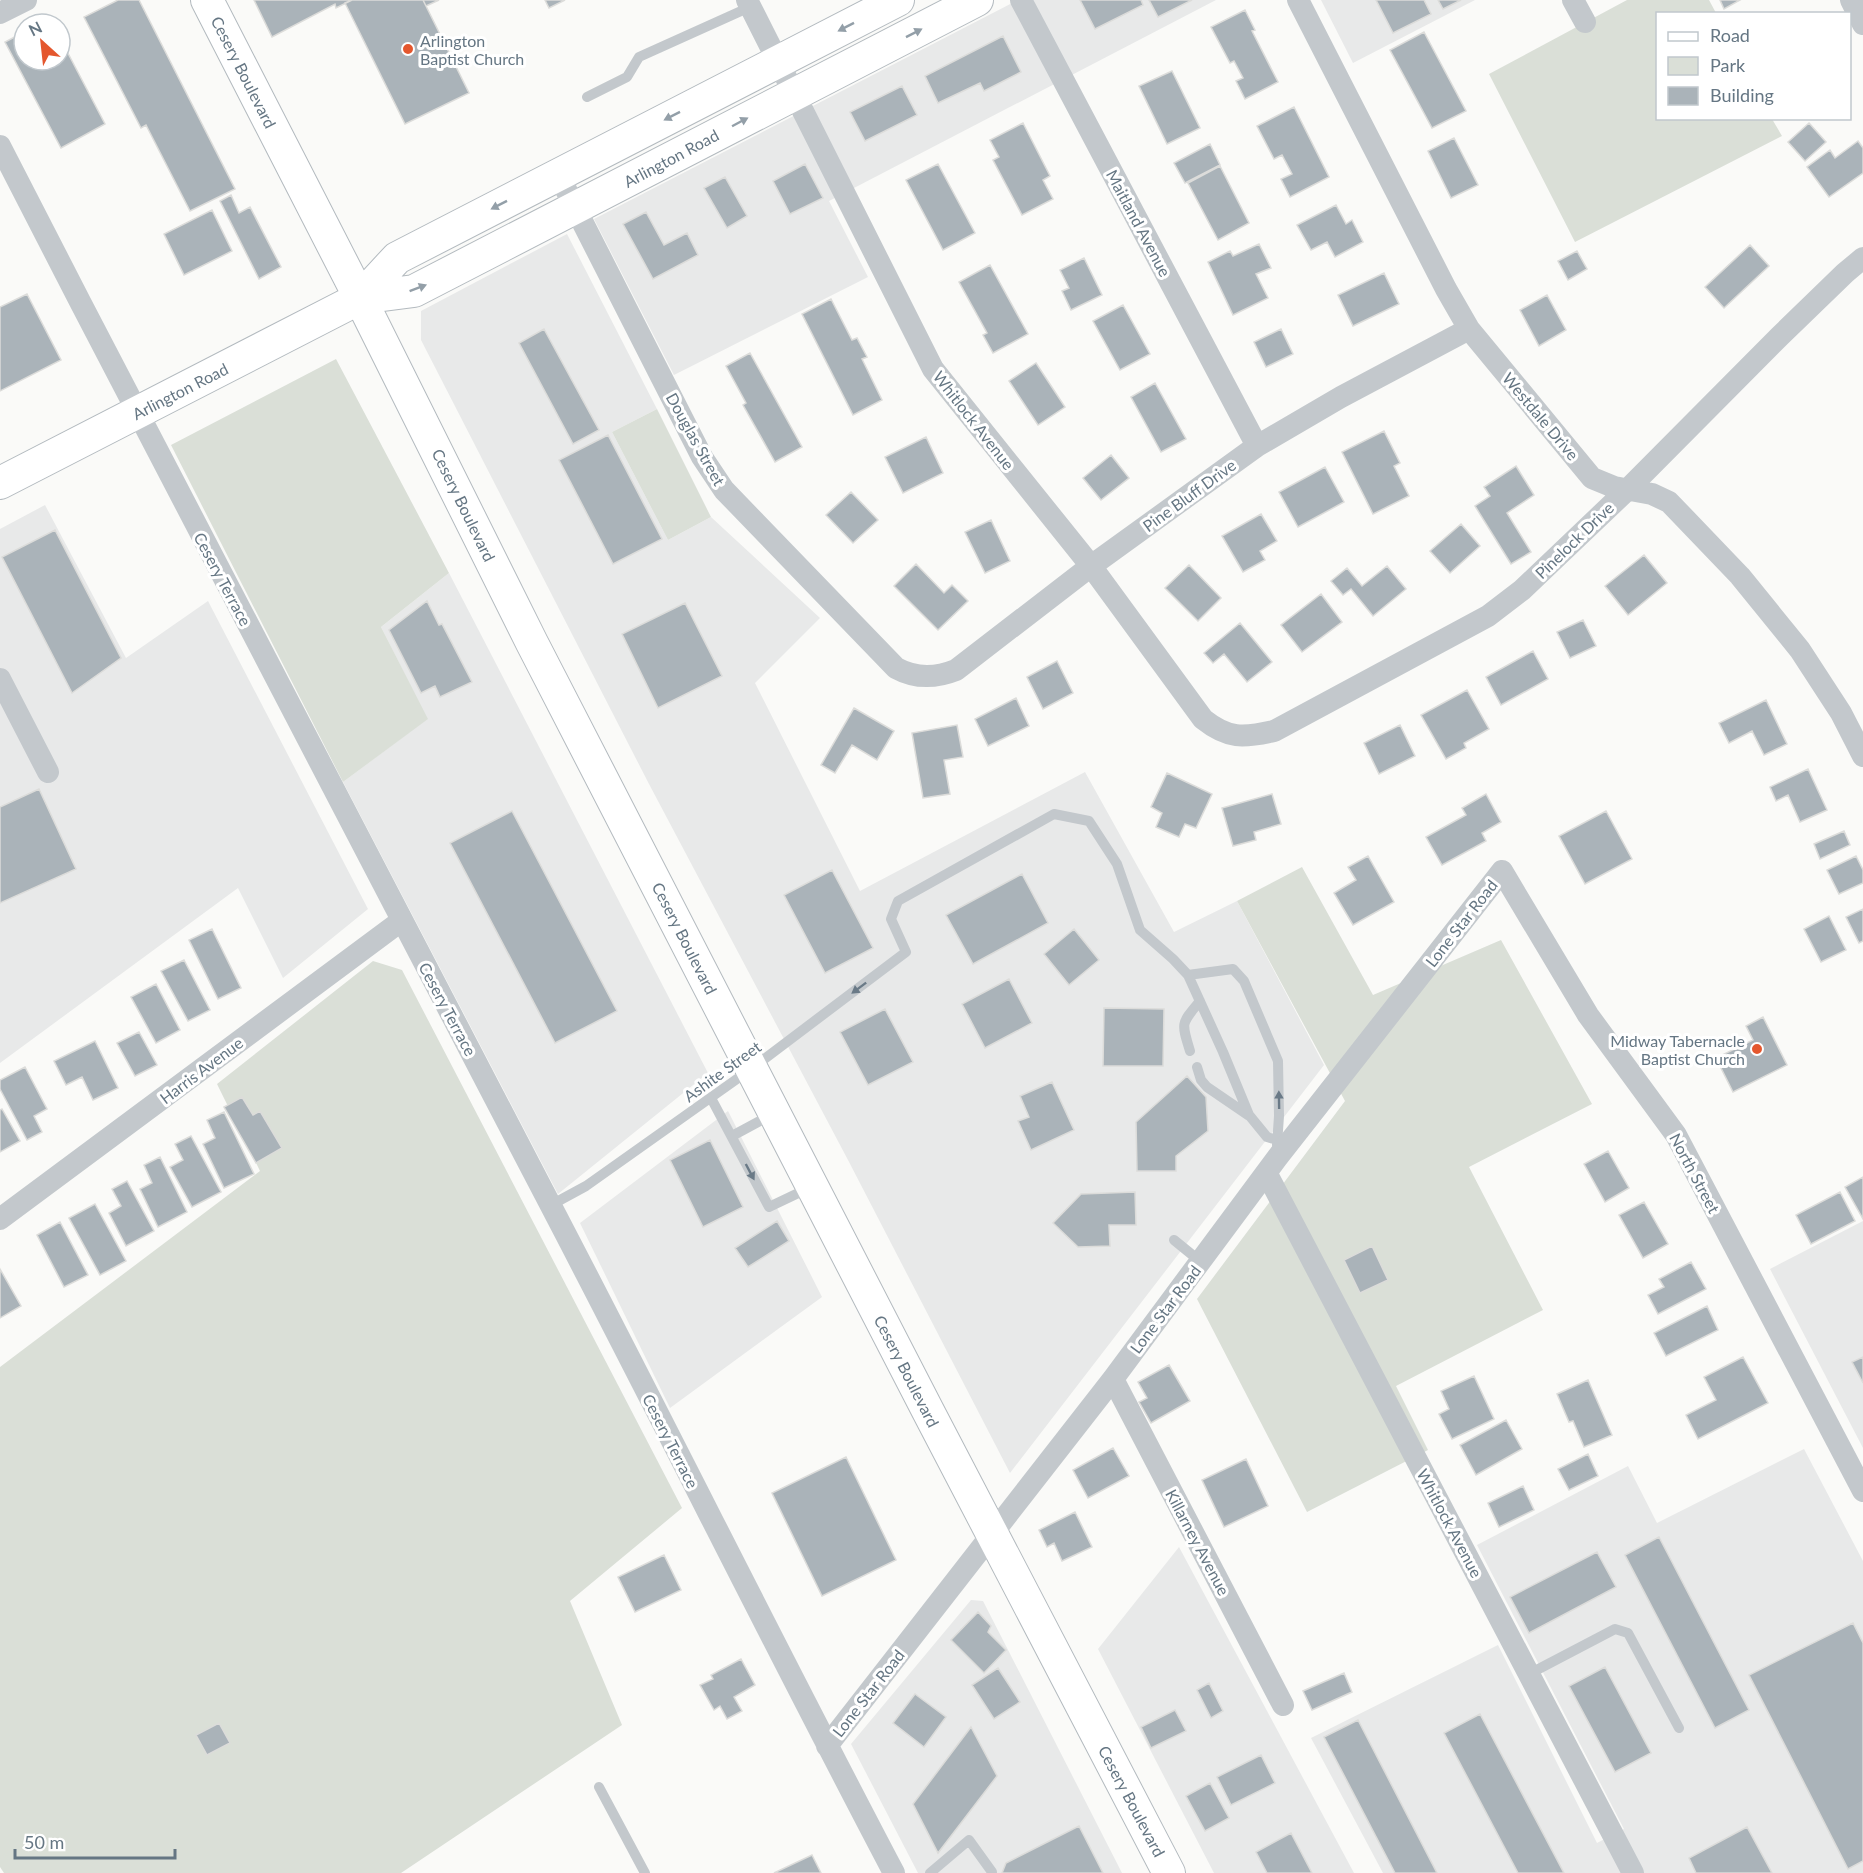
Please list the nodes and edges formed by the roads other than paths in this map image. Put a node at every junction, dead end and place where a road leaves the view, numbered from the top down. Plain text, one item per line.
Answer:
1 (26, 0) edge
2 (207, 0) edge
3 (898, 0) edge
4 (977, 0) edge
5 (1021, 0) edge
6 (1298, 0) edge
7 (1573, 0) edge
8 (1851, 0) edge
9 (748, 4) edge
10 (0, 13) edge
11 (1585, 22) dead end
12 (1863, 24) edge
13 (778, 62) junction
14 (795, 93) junction
15 (587, 97) dead end
16 (0, 146) edge
17 (558, 174) junction
18 (575, 208) junction
19 (1863, 258) edge
20 (360, 298) junction
21 (1469, 329) junction
22 (136, 413) junction
23 (1257, 446) junction
24 (0, 483) edge
25 (1627, 490) junction
26 (1091, 566) junction
27 (922, 677) joint
28 (0, 679) edge
29 (1229, 734) joint
30 (1863, 756) edge
31 (48, 772) dead end
32 (1502, 871) joint
33 (401, 921) junction
34 (1188, 975) junction
35 (1200, 1001) junction
36 (1190, 1050) dead end
37 (1197, 1067) dead end
38 (751, 1069) junction
39 (711, 1098) junction
40 (775, 1113) junction
41 (1249, 1115) junction
42 (732, 1136) junction
43 (1272, 1152) junction
44 (812, 1186) junction
45 (551, 1205) junction
46 (0, 1218) edge
47 (1174, 1240) dead end
48 (1201, 1262) junction
49 (1113, 1379) junction
50 (1863, 1491) edge
51 (992, 1535) junction
52 (1529, 1674) junction
53 (1283, 1705) dead end
54 (1679, 1728) dead end
55 (827, 1746) junction
56 (599, 1787) dead end
57 (992, 1872) edge
58 (645, 1873) edge
59 (894, 1873) edge
60 (930, 1873) edge
61 (1169, 1873) edge
62 (1633, 1873) edge

1 - 10 street
2 - 20 main road, Cesery Boulevard
3 -> 13 main road, Arlington Road
14 -> 4 main road, Arlington Road
5 - 23 street, Maitland Avenue
6 - 21 street, Westdale Drive
7 - 11 street
8 - 12 street
9 - 13 street, Whitlock Avenue
9 - 15 lane
13 - 14 street, Whitlock Avenue
13 -> 17 main road, Arlington Road
18 -> 14 main road, Arlington Road
14 - 26 street, Whitlock Avenue
16 - 22 street, Cesery Terrace
17 - 18 street, Douglas Street
17 -> 20 main road, Arlington Road
20 -> 18 main road, Arlington Road
18 - 27 street, Douglas Street
19 - 25 street, Pinelock Drive
20 - 22 main road, Arlington Road
20 - 38 main road, Cesery Boulevard
21 - 23 street, Pine Bluff Drive
21 - 25 street, Westdale Drive
22 - 24 main road, Arlington Road
22 - 33 street, Cesery Terrace
23 - 26 street, Pine Bluff Drive
25 - 29 street, Pinelock Drive
25 - 30 street, Westdale Drive
26 - 27 street, Pine Bluff Drive
26 - 29 street, Whitlock Avenue
28 - 31 street
32 - 43 street, Lone Star Road
32 - 50 street, North Street
33 - 45 street, Cesery Terrace
33 - 46 street, Harris Avenue
34 - 35 lane
34 -> 38 lane, Ashite Street
43 -> 34 lane
35 - 36 lane
35 - 41 lane
37 - 41 lane
38 - 39 lane, Ashite Street
38 - 40 main road, Cesery Boulevard
39 - 42 lane
39 - 45 lane, Ashite Street
40 - 42 lane
40 - 44 main road, Cesery Boulevard
41 - 43 lane
42 -> 44 lane
43 - 48 street, Lone Star Road
43 - 52 street, Whitlock Avenue
44 - 51 main road, Cesery Boulevard
45 - 55 street, Cesery Terrace
47 - 48 lane
48 - 49 street, Lone Star Road
49 - 51 street, Lone Star Road
49 - 53 street, Killarney Avenue
51 - 55 street, Lone Star Road
51 - 61 main road, Cesery Boulevard
52 - 54 lane
52 - 62 street, Whitlock Avenue
55 - 59 street, Cesery Terrace
56 - 58 lane
57 - 60 lane

